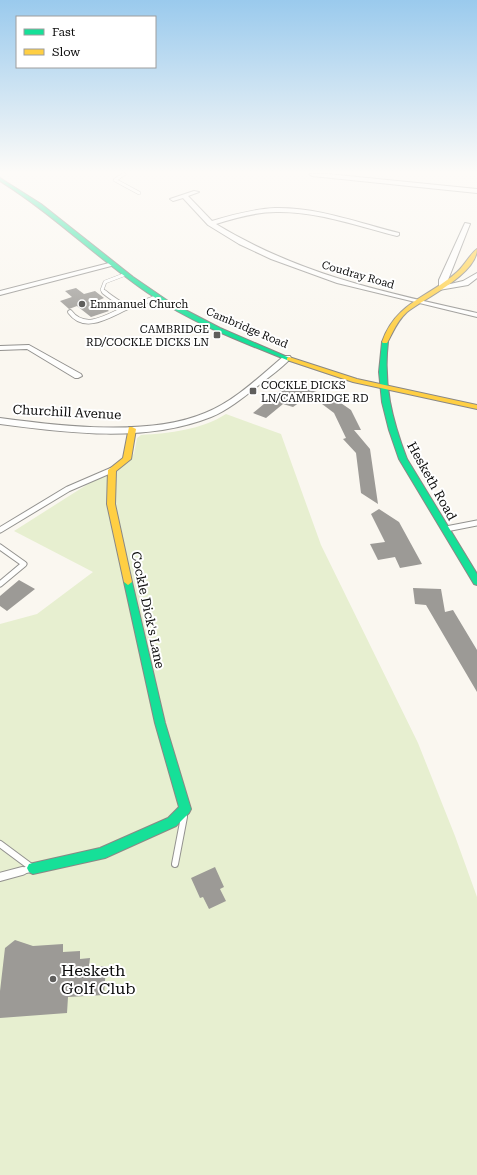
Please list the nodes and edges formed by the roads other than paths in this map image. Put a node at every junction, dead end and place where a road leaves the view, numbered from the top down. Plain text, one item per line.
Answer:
1 (73, 229) edge
2 (219, 229) edge
3 (375, 229) edge
4 (466, 229) edge
5 (397, 234) dead end
6 (477, 250) edge
7 (113, 264) junction
8 (126, 274) junction
9 (477, 275) edge
10 (442, 288) junction
11 (0, 293) edge
12 (158, 297) junction
13 (416, 302) junction
14 (129, 307) junction
15 (70, 312) dead end
16 (477, 315) edge
17 (0, 348) edge
18 (287, 358) junction
19 (78, 376) junction
20 (68, 377) dead end
21 (88, 377) dead end
22 (381, 386) junction
23 (477, 406) edge
24 (2, 424) edge
25 (132, 429) junction
26 (112, 470) junction
27 (477, 523) edge
28 (0, 530) edge
29 (444, 530) junction
30 (0, 547) edge
31 (477, 582) edge
32 (0, 584) edge
33 (185, 809) junction
34 (0, 844) edge
35 (175, 864) dead end
36 (33, 868) junction
37 (0, 878) edge

1 - 7 main road, Cambridge Road
2 - 13 street, Coudray Road
3 - 5 street
4 - 10 street
6 - 10 main road, Hesketh Road
7 - 8 main road, Cambridge Road
7 - 11 street
8 - 12 main road, Cambridge Road
8 - 14 lane
9 - 10 street
10 - 13 main road, Hesketh Road
12 - 14 lane
12 - 18 main road, Cambridge Road
13 - 16 street, Coudray Road
13 - 22 main road, Hesketh Road
14 - 15 lane
17 - 19 street
18 - 22 main road, Cambridge Road
18 - 25 street
19 - 20 street
19 - 21 street
22 - 23 main road, Cambridge Road
22 - 29 main road, Hesketh Road
24 - 25 street, Churchill Avenue
25 - 26 main road
26 - 28 lane
26 - 33 main road, Cockle Dick's Lane
27 - 29 lane
29 - 31 main road, Hesketh Road
30 - 32 lane
33 - 35 lane
33 - 36 main road
34 - 36 lane
36 - 37 lane

